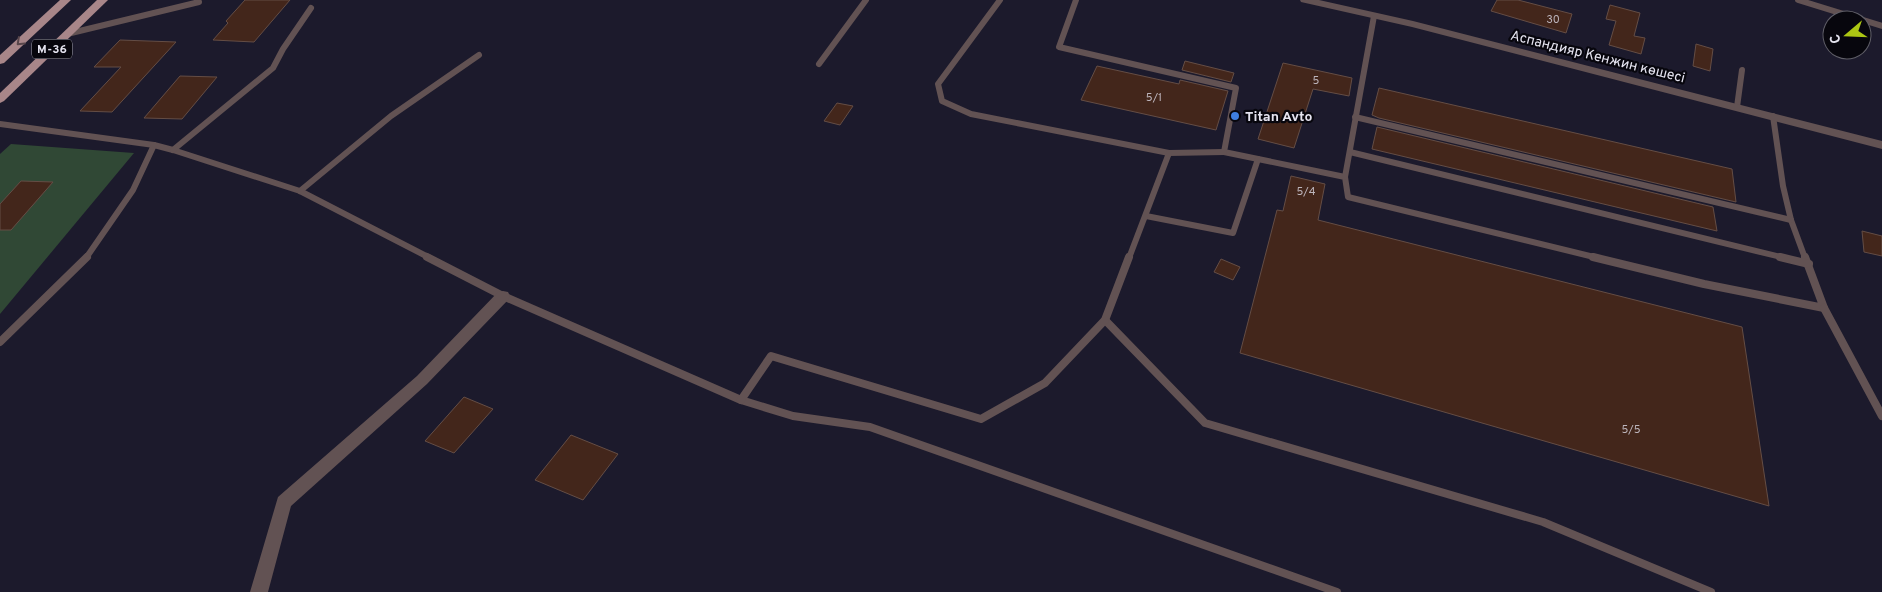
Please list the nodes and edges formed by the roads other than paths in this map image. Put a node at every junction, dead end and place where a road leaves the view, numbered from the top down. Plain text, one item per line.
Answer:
1 (66, 0) edge
2 (104, 0) edge
3 (866, 0) edge
4 (1000, 0) edge
5 (1076, 0) edge
6 (1305, 0) edge
7 (1798, 0) edge
8 (200, 2) dead end
9 (1352, 6) edge
10 (311, 8) dead end
11 (1374, 16) junction
12 (1882, 26) edge
13 (67, 34) junction
14 (479, 55) dead end
15 (0, 61) edge
16 (819, 64) dead end
17 (1742, 70) dead end
18 (0, 99) edge
19 (1737, 107) junction
20 (1773, 116) junction
21 (1355, 117) junction
22 (0, 124) edge
23 (1882, 145) edge
24 (154, 146) junction
25 (173, 150) junction
26 (1224, 152) junction
27 (1350, 152) junction
28 (1169, 153) junction
29 (1258, 159) junction
30 (1345, 177) junction
31 (300, 191) junction
32 (1146, 216) junction
33 (1791, 220) junction
34 (1810, 264) junction
35 (503, 296) junction
36 (1824, 308) junction
37 (1105, 320) junction
38 (0, 342) edge
39 (741, 400) junction
40 (1882, 416) edge
41 (258, 592) edge
42 (1337, 592) edge
43 (1711, 592) edge

1 -> 15 main road, M-36
2 - 13 main road, M-36
3 - 16 lane
4 - 28 lane
5 - 26 lane
6 - 9 street, Аспандияр Кенжин көшесі
7 - 12 lane
8 - 13 lane
9 - 11 street, Аспандияр Кенжин көшесі
10 - 25 lane
11 - 19 street, Аспандияр Кенжин көшесі
11 - 21 lane
13 - 18 main road, M-36
14 - 31 lane
17 - 19 lane
19 - 20 street, Аспандияр Кенжин көшесі
20 - 23 street, Аспандияр Кенжин көшесі
20 - 33 lane
21 - 27 lane
21 - 33 lane
22 - 24 lane
24 - 25 lane
24 - 38 lane
25 - 31 lane
26 - 28 lane
26 - 29 lane
27 - 30 lane
27 - 34 lane
28 - 32 lane
29 - 30 lane
29 - 32 lane
30 - 36 lane
31 - 35 lane
32 - 37 lane
33 - 34 lane
34 - 36 lane
35 - 39 lane
35 - 41 street
36 - 40 lane
37 - 39 lane
37 - 43 lane
39 - 42 lane

